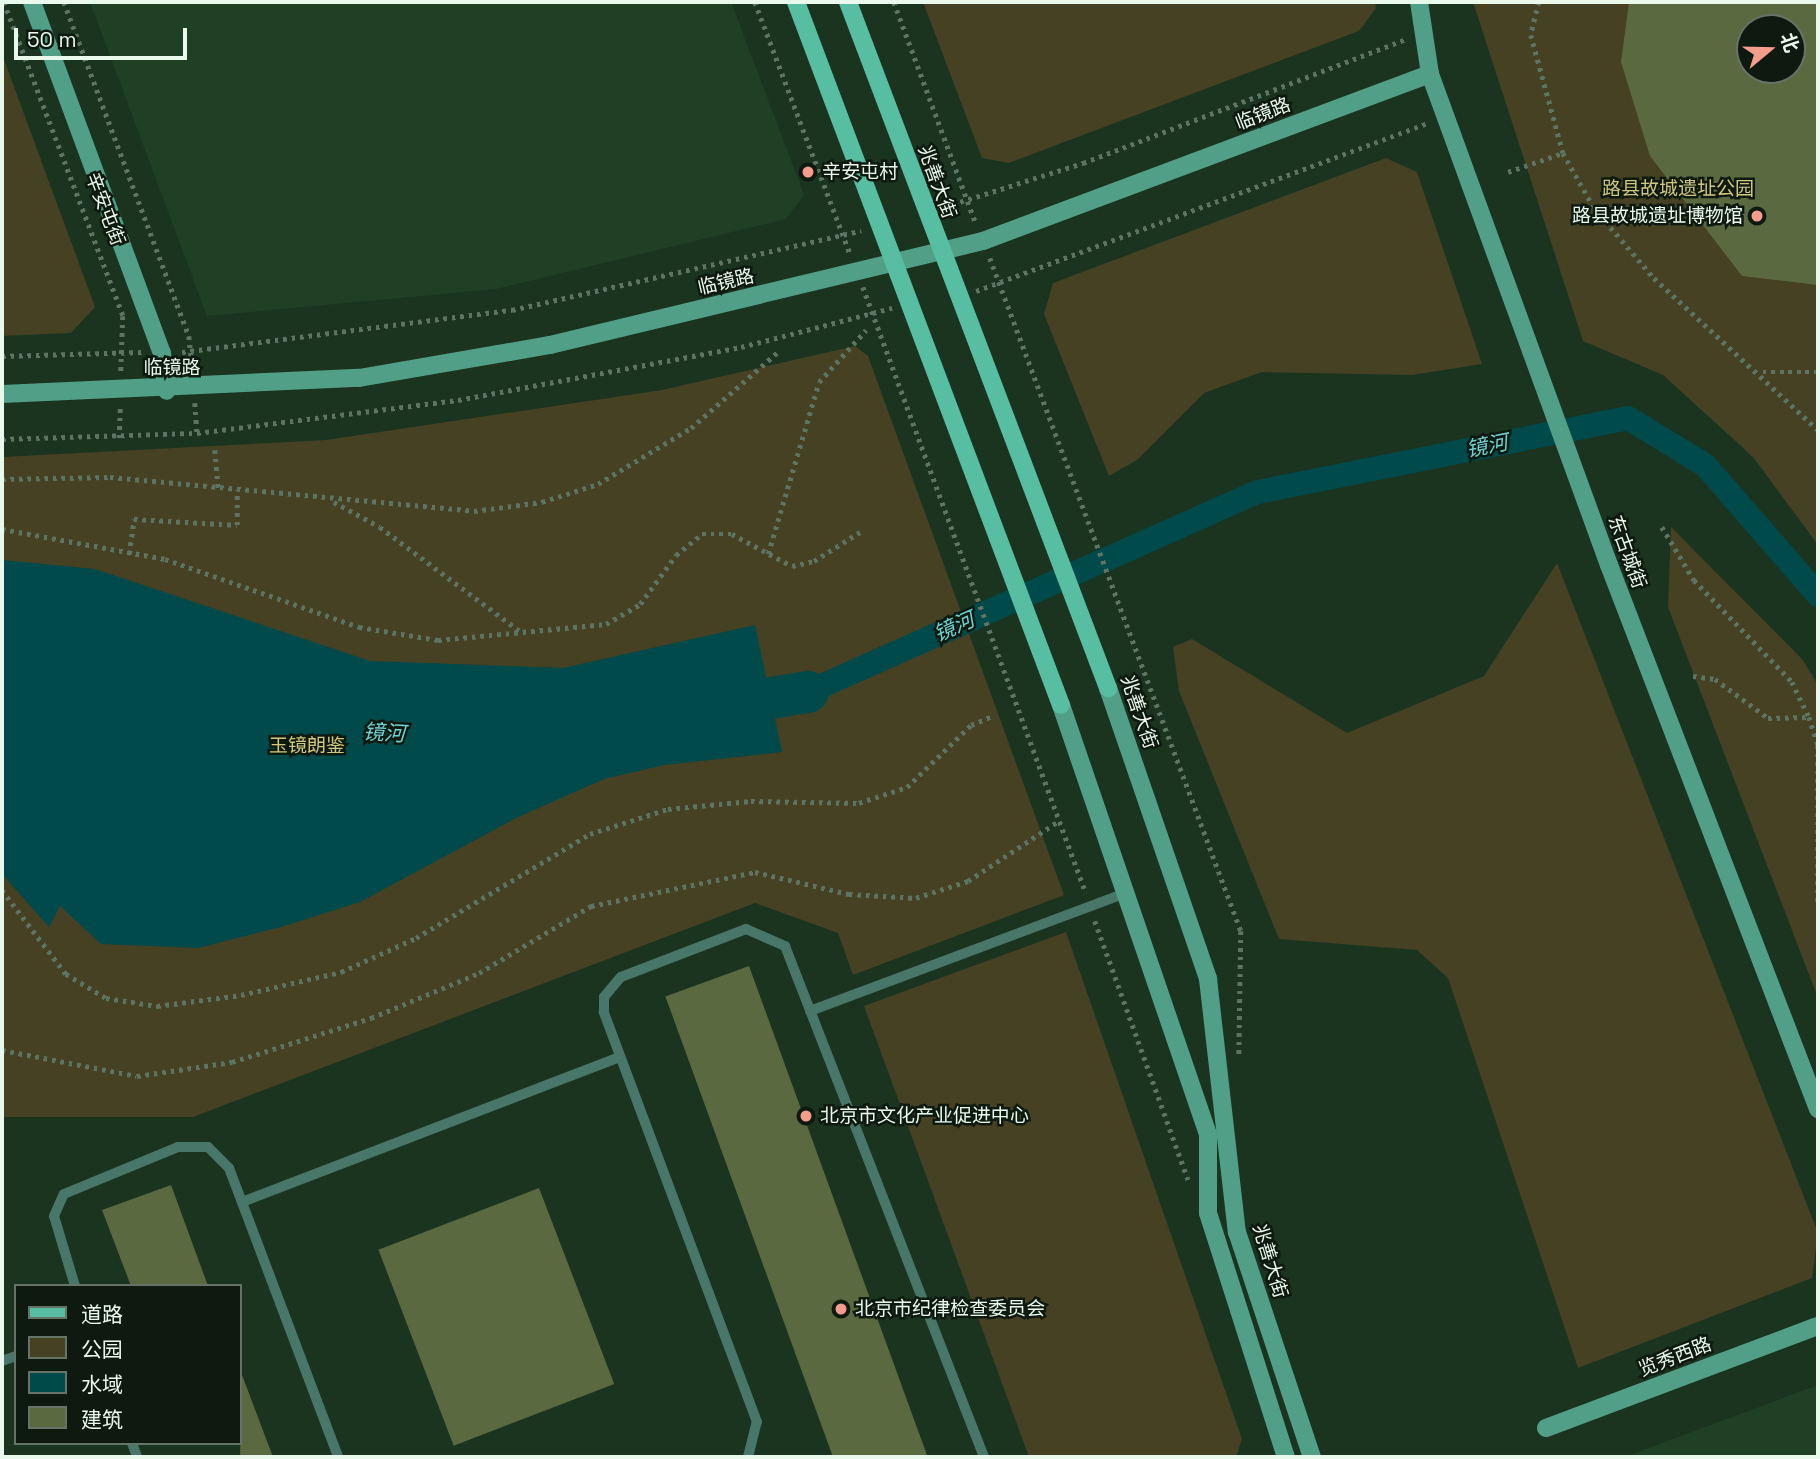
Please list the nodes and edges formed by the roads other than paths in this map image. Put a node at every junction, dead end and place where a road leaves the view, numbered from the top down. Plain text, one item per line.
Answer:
1 (32, 2) edge
2 (796, 2) edge
3 (848, 2) edge
4 (1419, 2) edge
5 (1430, 74) junction
6 (941, 254) junction
7 (897, 264) junction
8 (167, 391) junction
9 (2, 394) edge
10 (1108, 688) joint
11 (1061, 705) joint
12 (1126, 893) junction
13 (810, 1011) junction
14 (620, 1057) junction
15 (1818, 1109) edge
16 (242, 1202) junction
17 (74, 1284) edge
18 (1818, 1326) edge
19 (1546, 1428) dead end
20 (338, 1457) edge
21 (748, 1457) edge
22 (984, 1457) edge
23 (1286, 1457) edge
24 (1312, 1457) edge

1 - 8 street, 辛安屯街
2 - 7 main road
3 - 6 main road, 兆善大街
4 - 5 street, 东古城街
5 - 6 street, 临镜路
5 - 15 street, 东古城街
6 - 7 street, 临镜路
6 - 10 main road, 兆善大街
7 - 8 street, 临镜路
7 - 11 main road
8 - 9 street, 临镜路
10 - 24 street, 兆善大街
11 - 12 street
12 - 13 lane
12 - 23 street
13 - 14 lane
13 - 22 lane
14 - 16 lane
14 - 21 lane
16 - 17 lane
16 - 20 lane
18 - 19 street, 览秀西路

